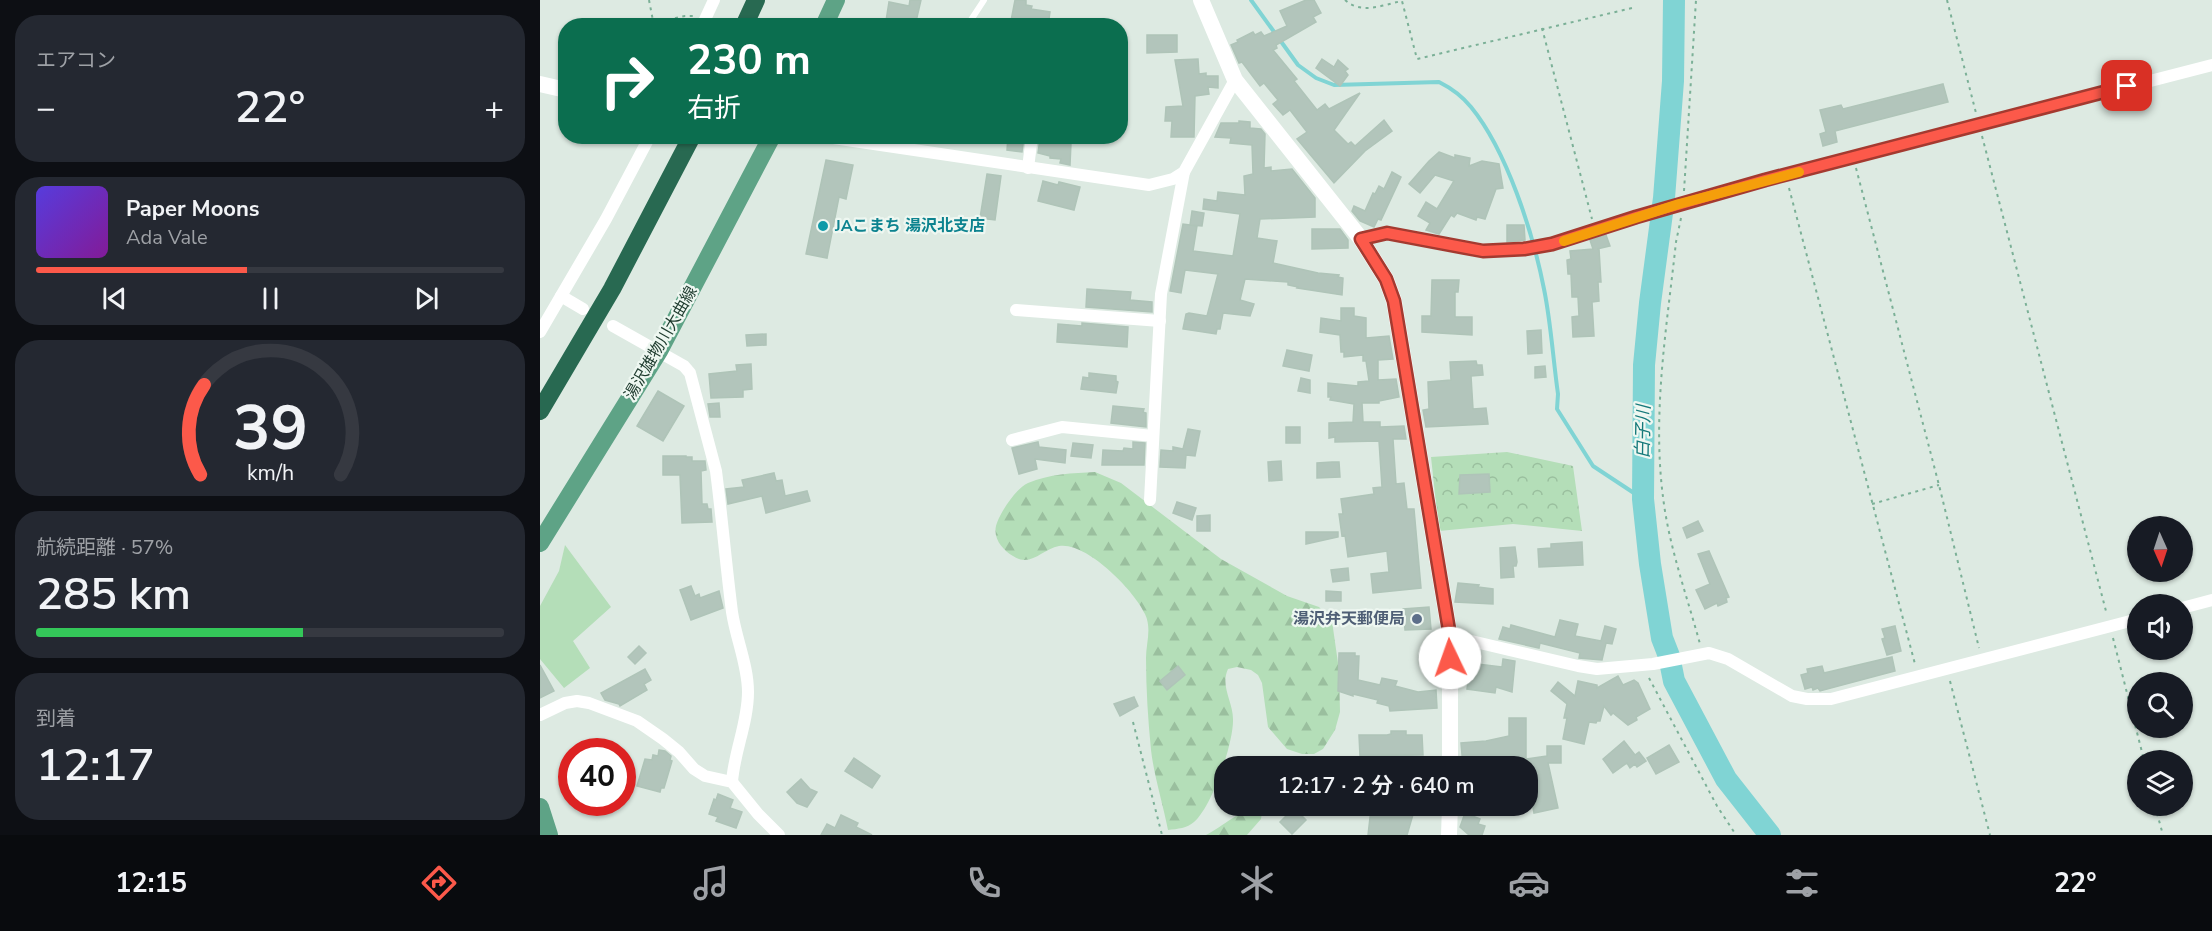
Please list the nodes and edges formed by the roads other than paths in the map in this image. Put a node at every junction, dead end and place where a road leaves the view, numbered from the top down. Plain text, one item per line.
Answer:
1 (714, 0) edge
2 (756, 0) edge
3 (836, 0) edge
4 (984, 0) edge
5 (1201, 0) edge
6 (705, 18) edge
7 (748, 18) edge
8 (828, 18) edge
9 (972, 18) edge
10 (2212, 65) edge
11 (1235, 80) junction
12 (540, 84) edge
13 (558, 88) edge
14 (646, 144) edge
15 (688, 144) edge
16 (768, 144) edge
17 (878, 144) edge
18 (1031, 144) edge
19 (1028, 168) junction
20 (1184, 172) junction
21 (1361, 239) junction
22 (561, 296) junction
23 (584, 309) dead end
24 (1016, 310) dead end
25 (1160, 321) junction
26 (613, 326) dead end
27 (540, 332) edge
28 (659, 351) junction
29 (540, 411) edge
30 (1153, 436) junction
31 (1012, 440) dead end
32 (1150, 500) dead end
33 (540, 543) edge
34 (2212, 600) edge
35 (2193, 605) edge
36 (2127, 623) edge
37 (1450, 636) junction
38 (540, 715) edge
39 (1450, 756) edge
40 (732, 782) junction
41 (540, 807) edge
42 (1450, 816) edge
43 (549, 835) edge
44 (779, 835) edge
45 (1449, 835) edge

1 - 6 street
2 - 7 highway
3 - 8 main road
4 - 9 lane
5 - 11 street
10 - 21 street
11 - 20 street
11 - 21 street
12 - 13 street
14 - 22 street
15 - 29 highway
16 - 28 main road, 湯沢雄物川大曲線
17 - 19 street
18 - 19 street
19 - 20 street
20 - 25 street
21 - 37 street
22 - 23 street
22 - 27 street
24 - 25 street
25 - 30 street
26 - 28 street
28 - 33 main road, 湯沢雄物川大曲線
28 - 40 street
30 - 31 street
30 - 32 street
34 - 35 street
36 - 37 street
37 - 39 street
38 - 40 street
40 - 44 street
41 - 43 main road
42 - 45 street

